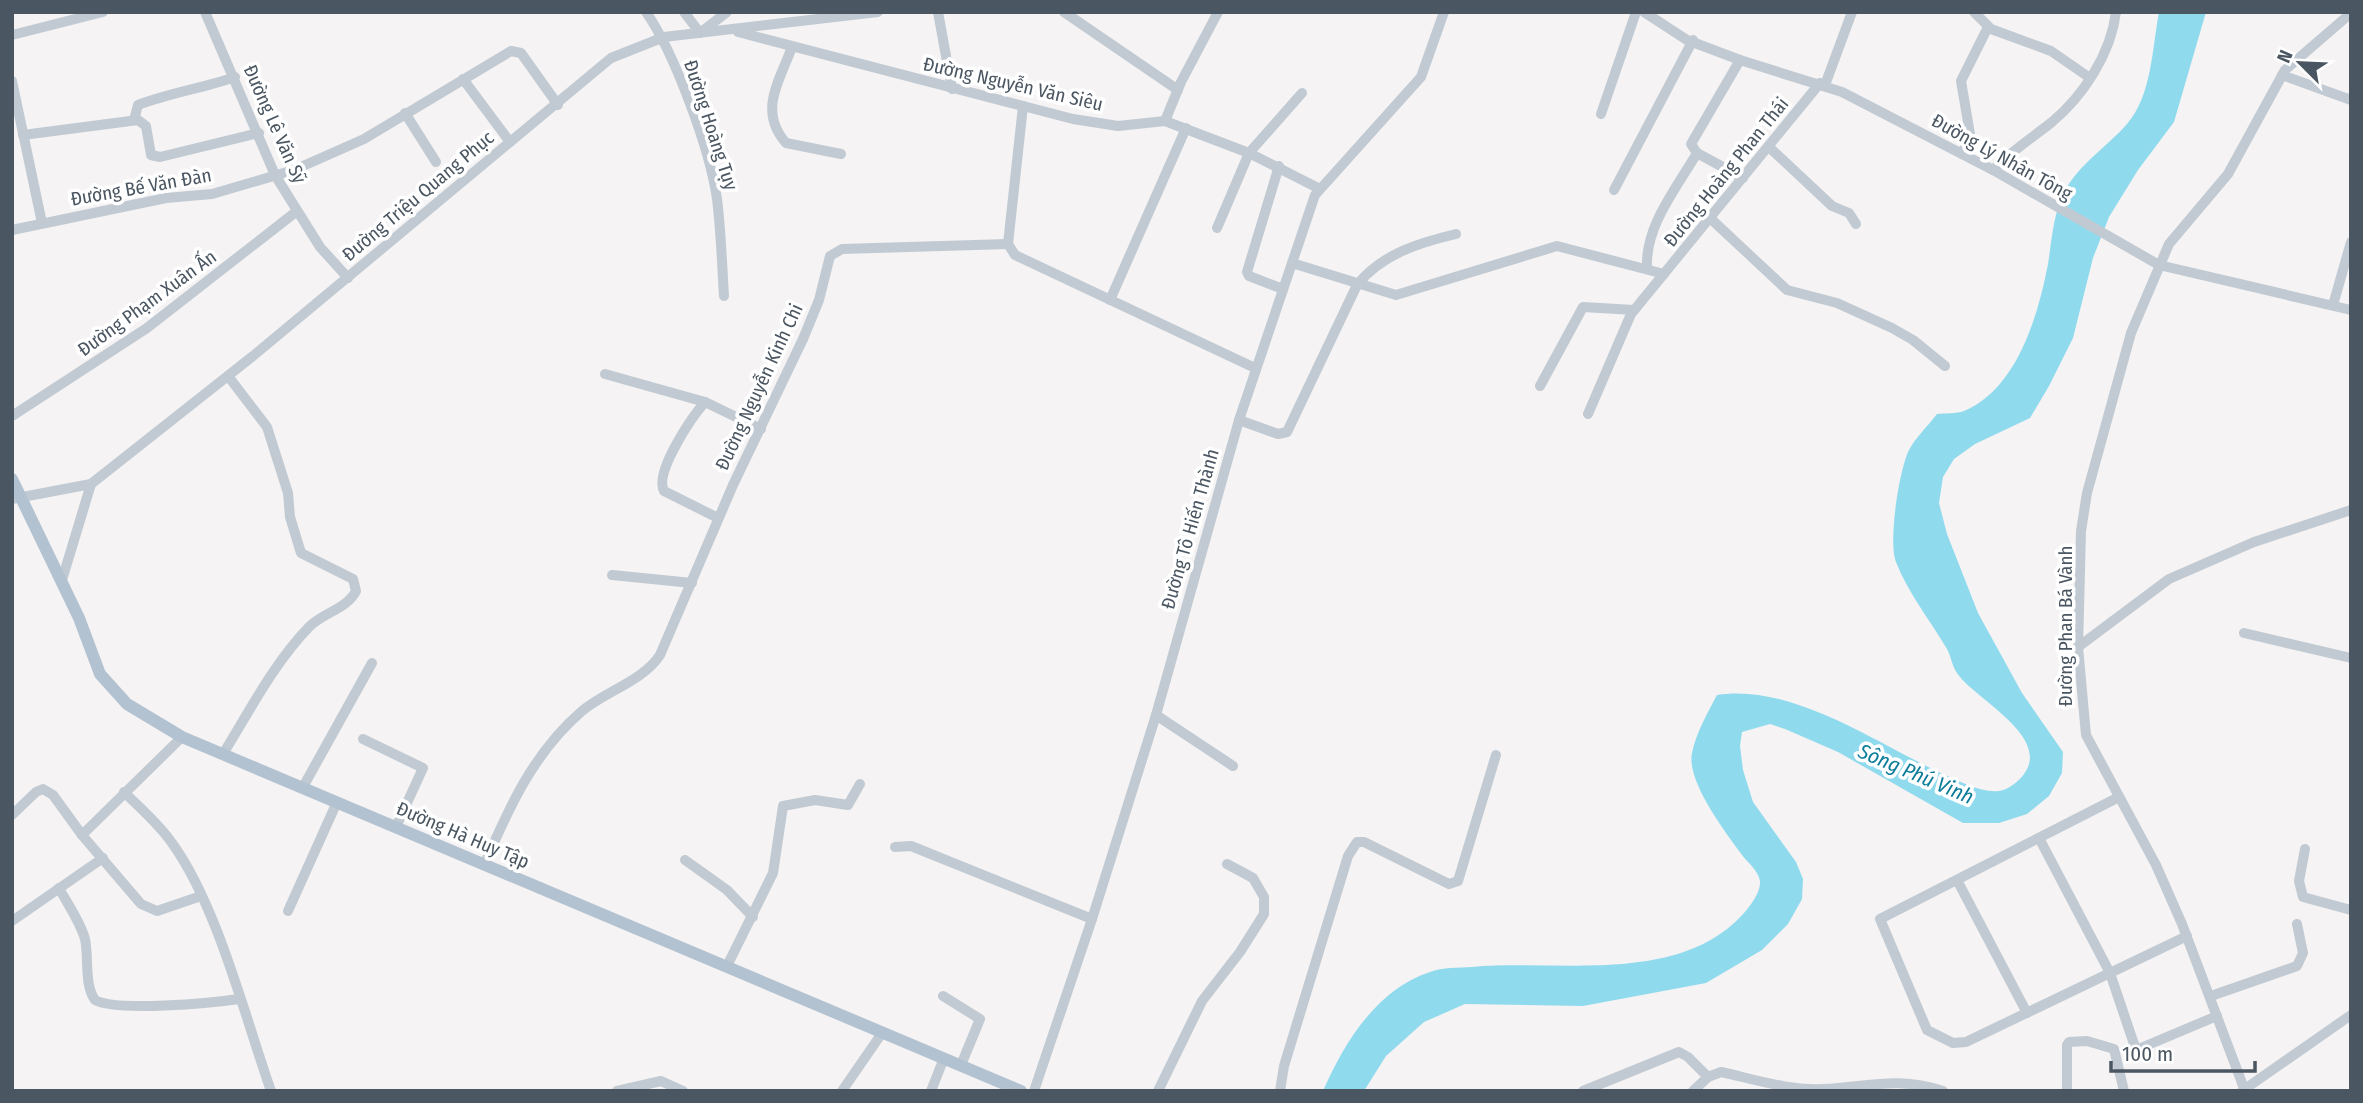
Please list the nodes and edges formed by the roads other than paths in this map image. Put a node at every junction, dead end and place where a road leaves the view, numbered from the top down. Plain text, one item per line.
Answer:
1 (103, 12) edge
2 (205, 12) edge
3 (646, 12) edge
4 (684, 12) edge
5 (727, 12) edge
6 (878, 12) edge
7 (938, 12) edge
8 (1064, 12) edge
9 (1218, 12) edge
10 (1444, 12) edge
11 (1636, 12) edge
12 (1644, 12) edge
13 (1852, 12) edge
14 (1974, 12) edge
15 (2116, 12) edge
16 (2351, 13) edge
17 (1988, 27) junction
18 (731, 30) junction
19 (700, 33) junction
20 (12, 35) edge
21 (664, 37) junction
22 (1693, 40) junction
23 (792, 47) junction
24 (1740, 60) junction
25 (2282, 75) junction
26 (235, 77) junction
27 (463, 79) junction
28 (2090, 79) junction
29 (12, 81) edge
30 (1822, 84) junction
31 (952, 89) junction
32 (1178, 90) junction
33 (1302, 93) dead end
34 (2351, 100) edge
35 (558, 105) junction
36 (1023, 106) junction
37 (405, 113) junction
38 (1601, 114) dead end
39 (134, 120) junction
40 (1166, 121) junction
41 (1186, 128) junction
42 (259, 133) junction
43 (23, 135) junction
44 (510, 142) junction
45 (1769, 147) junction
46 (1249, 153) junction
47 (1697, 153) junction
48 (841, 154) dead end
49 (1962, 154) junction
50 (436, 162) dead end
51 (1279, 166) junction
52 (1993, 170) junction
53 (275, 175) junction
54 (1743, 178) junction
55 (1320, 189) junction
56 (1614, 190) dead end
57 (298, 211) junction
58 (1711, 219) junction
59 (42, 223) junction
60 (1856, 224) dead end
61 (1217, 228) dead end
62 (12, 230) edge
63 (1455, 234) dead end
64 (2351, 242) edge
65 (1009, 244) junction
66 (1292, 263) junction
67 (2159, 265) junction
68 (1647, 268) junction
69 (1664, 274) junction
70 (348, 278) junction
71 (1357, 285) junction
72 (1283, 289) junction
73 (724, 296) dead end
74 (1110, 300) junction
75 (2333, 305) junction
76 (1634, 310) junction
77 (2351, 310) edge
78 (1945, 366) dead end
79 (1255, 368) junction
80 (605, 374) dead end
81 (228, 376) junction
82 (1540, 386) dead end
83 (705, 402) junction
84 (1588, 414) dead end
85 (12, 416) edge
86 (1239, 420) junction
87 (761, 429) junction
88 (12, 479) edge
89 (91, 484) junction
90 (16, 498) edge
91 (2351, 510) edge
92 (718, 518) junction
93 (612, 575) dead end
94 (62, 580) junction
95 (692, 583) junction
96 (2244, 632) dead end
97 (2078, 647) junction
98 (2351, 658) edge
99 (372, 663) dead end
100 (1156, 715) junction
101 (182, 737) junction
102 (363, 739) dead end
103 (223, 754) junction
104 (1496, 755) dead end
105 (1233, 766) dead end
106 (860, 784) dead end
107 (303, 788) junction
108 (124, 792) junction
109 (2119, 797) junction
110 (337, 802) junction
111 (12, 815) edge
112 (396, 827) junction
113 (82, 835) junction
114 (2039, 838) junction
115 (895, 847) dead end
116 (2305, 849) dead end
117 (103, 858) junction
118 (685, 860) dead end
119 (1227, 864) dead end
120 (484, 865) junction
121 (1956, 880) junction
122 (59, 888) junction
123 (201, 896) junction
124 (2351, 910) edge
125 (288, 911) dead end
126 (753, 917) junction
127 (1092, 919) junction
128 (12, 921) edge
129 (2297, 924) dead end
130 (2187, 936) junction
131 (727, 966) junction
132 (2110, 973) junction
133 (943, 996) dead end
134 (2211, 996) junction
135 (239, 999) junction
136 (2027, 1013) junction
137 (2351, 1015) edge
138 (2217, 1016) junction
139 (882, 1032) junction
140 (944, 1058) junction
141 (961, 1065) junction
142 (1708, 1077) junction
143 (1789, 1088) edge
144 (1835, 1089) edge
145 (2244, 1090) edge
146 (271, 1091) edge
147 (617, 1091) edge
148 (683, 1091) edge
149 (842, 1091) edge
150 (931, 1091) edge
151 (1021, 1091) edge
152 (1034, 1091) edge
153 (1158, 1091) edge
154 (1280, 1091) edge
155 (1583, 1091) edge
156 (1693, 1091) edge
157 (1942, 1091) edge
158 (2067, 1091) edge
159 (2124, 1091) edge

1 - 20 street
2 - 26 street, Đường Lê Văn Sỹ
3 - 21 street, Đường Hoàng Tụy
4 - 19 street
5 - 19 street
6 - 18 street, Đường Triệu Quang Phục
7 - 31 street
8 - 32 street
9 - 32 street
10 - 55 street, Đường Tô Hiến Thành
11 - 38 street
12 - 22 street, Đường Lý Nhân Tông
13 - 30 street, Đường Hoàng Phan Thái
14 - 17 street
15 - 28 street
16 - 25 street, Đường Phan Bá Vành
17 - 28 street
17 - 49 street
18 - 19 street, Đường Triệu Quang Phục
18 - 23 street, Đường Nguyễn Văn Siêu
19 - 21 street, Đường Triệu Quang Phục
21 - 35 street, Đường Triệu Quang Phục
21 - 73 street, Đường Hoàng Tụy
22 - 24 street, Đường Lý Nhân Tông
22 - 56 street
23 - 31 street, Đường Nguyễn Văn Siêu
23 - 48 street
24 - 30 street, Đường Lý Nhân Tông
24 - 47 street
25 - 34 street
25 - 67 street, Đường Phan Bá Vành
26 - 39 street
26 - 42 street, Đường Lê Văn Sỹ
27 - 35 street, Đường Bế Văn Đàn
27 - 37 street, Đường Bế Văn Đàn
27 - 44 street
28 - 52 street
29 - 43 street
30 - 45 street, Đường Hoàng Phan Thái
30 - 49 street, Đường Lý Nhân Tông
31 - 36 street, Đường Nguyễn Văn Siêu
32 - 40 street
33 - 46 street
35 - 44 street, Đường Triệu Quang Phục
36 - 40 street, Đường Nguyễn Văn Siêu
36 - 65 street
37 - 50 street
37 - 53 street, Đường Bế Văn Đàn
39 - 42 street
39 - 43 street
40 - 41 street, Đường Nguyễn Văn Siêu
41 - 46 street, Đường Nguyễn Văn Siêu
41 - 74 street
42 - 53 street, Đường Lê Văn Sỹ
43 - 59 street
44 - 70 street, Đường Triệu Quang Phục
45 - 54 street, Đường Hoàng Phan Thái
45 - 60 street
46 - 51 street, Đường Nguyễn Văn Siêu
46 - 61 street
47 - 54 street
47 - 68 street
49 - 52 street, Đường Lý Nhân Tông
51 - 55 street, Đường Nguyễn Văn Siêu
51 - 72 street
52 - 67 street, Đường Lý Nhân Tông
53 - 57 street, Đường Lê Văn Sỹ
53 - 59 street, Đường Bế Văn Đàn
54 - 58 street, Đường Hoàng Phan Thái
55 - 66 street, Đường Tô Hiến Thành
57 - 70 street, Đường Lê Văn Sỹ
57 - 85 street, Đường Phạm Xuân Ấn
58 - 69 street, Đường Hoàng Phan Thái
58 - 78 street
59 - 62 street, Đường Bế Văn Đàn
63 - 71 street
64 - 75 street
65 - 74 street
65 - 87 street, Đường Nguyễn Kinh Chi
66 - 71 street, Đường Hoàng Phan Thái
66 - 72 street, Đường Tô Hiến Thành
67 - 75 street, Đường Lý Nhân Tông
67 - 97 street, Đường Phan Bá Vành
68 - 69 street, Đường Hoàng Phan Thái
68 - 71 street, Đường Hoàng Phan Thái
69 - 76 street
70 - 81 street, Đường Triệu Quang Phục
71 - 86 street
72 - 79 street, Đường Tô Hiến Thành
74 - 79 street
75 - 77 street, Đường Lý Nhân Tông
76 - 82 street
76 - 84 street
79 - 86 street, Đường Tô Hiến Thành
80 - 83 street
81 - 89 street, Đường Triệu Quang Phục
81 - 103 street
83 - 87 street
83 - 92 street
86 - 100 street, Đường Tô Hiến Thành
87 - 92 street, Đường Nguyễn Kinh Chi
88 - 90 main road, Đường Hà Huy Tập
89 - 90 street, Đường Triệu Quang Phục
89 - 94 street
90 - 94 main road, Đường Hà Huy Tập
91 - 97 street
92 - 95 street, Đường Nguyễn Kinh Chi
93 - 95 street
94 - 101 main road, Đường Hà Huy Tập
95 - 120 street, Đường Nguyễn Kinh Chi
96 - 98 street
97 - 109 street, Đường Phan Bá Vành
99 - 107 street
100 - 105 street
100 - 127 street, Đường Tô Hiến Thành
101 - 103 main road, Đường Hà Huy Tập
101 - 108 street
102 - 112 street
103 - 107 main road, Đường Hà Huy Tập
104 - 154 street
106 - 126 street
107 - 110 main road, Đường Hà Huy Tập
108 - 113 street
108 - 123 street
109 - 114 street
109 - 130 street, Đường Phan Bá Vành
110 - 112 main road, Đường Hà Huy Tập
110 - 125 street
111 - 113 street
112 - 120 main road, Đường Hà Huy Tập
113 - 117 street
114 - 121 street
114 - 132 street
115 - 127 street
116 - 124 street
117 - 122 street
117 - 123 street
118 - 126 street
119 - 153 street
120 - 131 main road, Đường Hà Huy Tập
121 - 136 street
121 - 136 street
122 - 128 street
122 - 135 street
123 - 135 street
126 - 131 street
127 - 152 street, Đường Tô Hiến Thành
129 - 134 street
130 - 132 street
130 - 134 street, Đường Phan Bá Vành
131 - 139 main road, Đường Hà Huy Tập
132 - 136 street
132 - 138 street
133 - 141 street
134 - 138 street, Đường Phan Bá Vành
135 - 146 street
137 - 145 street
138 - 145 street, Đường Phan Bá Vành
139 - 140 main road, Đường Hà Huy Tập
139 - 149 street
140 - 141 main road, Đường Hà Huy Tập
140 - 150 street
141 - 151 main road, Đường Hà Huy Tập
142 - 143 street
142 - 155 street
142 - 156 street
143 - 144 street
144 - 157 street
147 - 148 street
158 - 159 street

